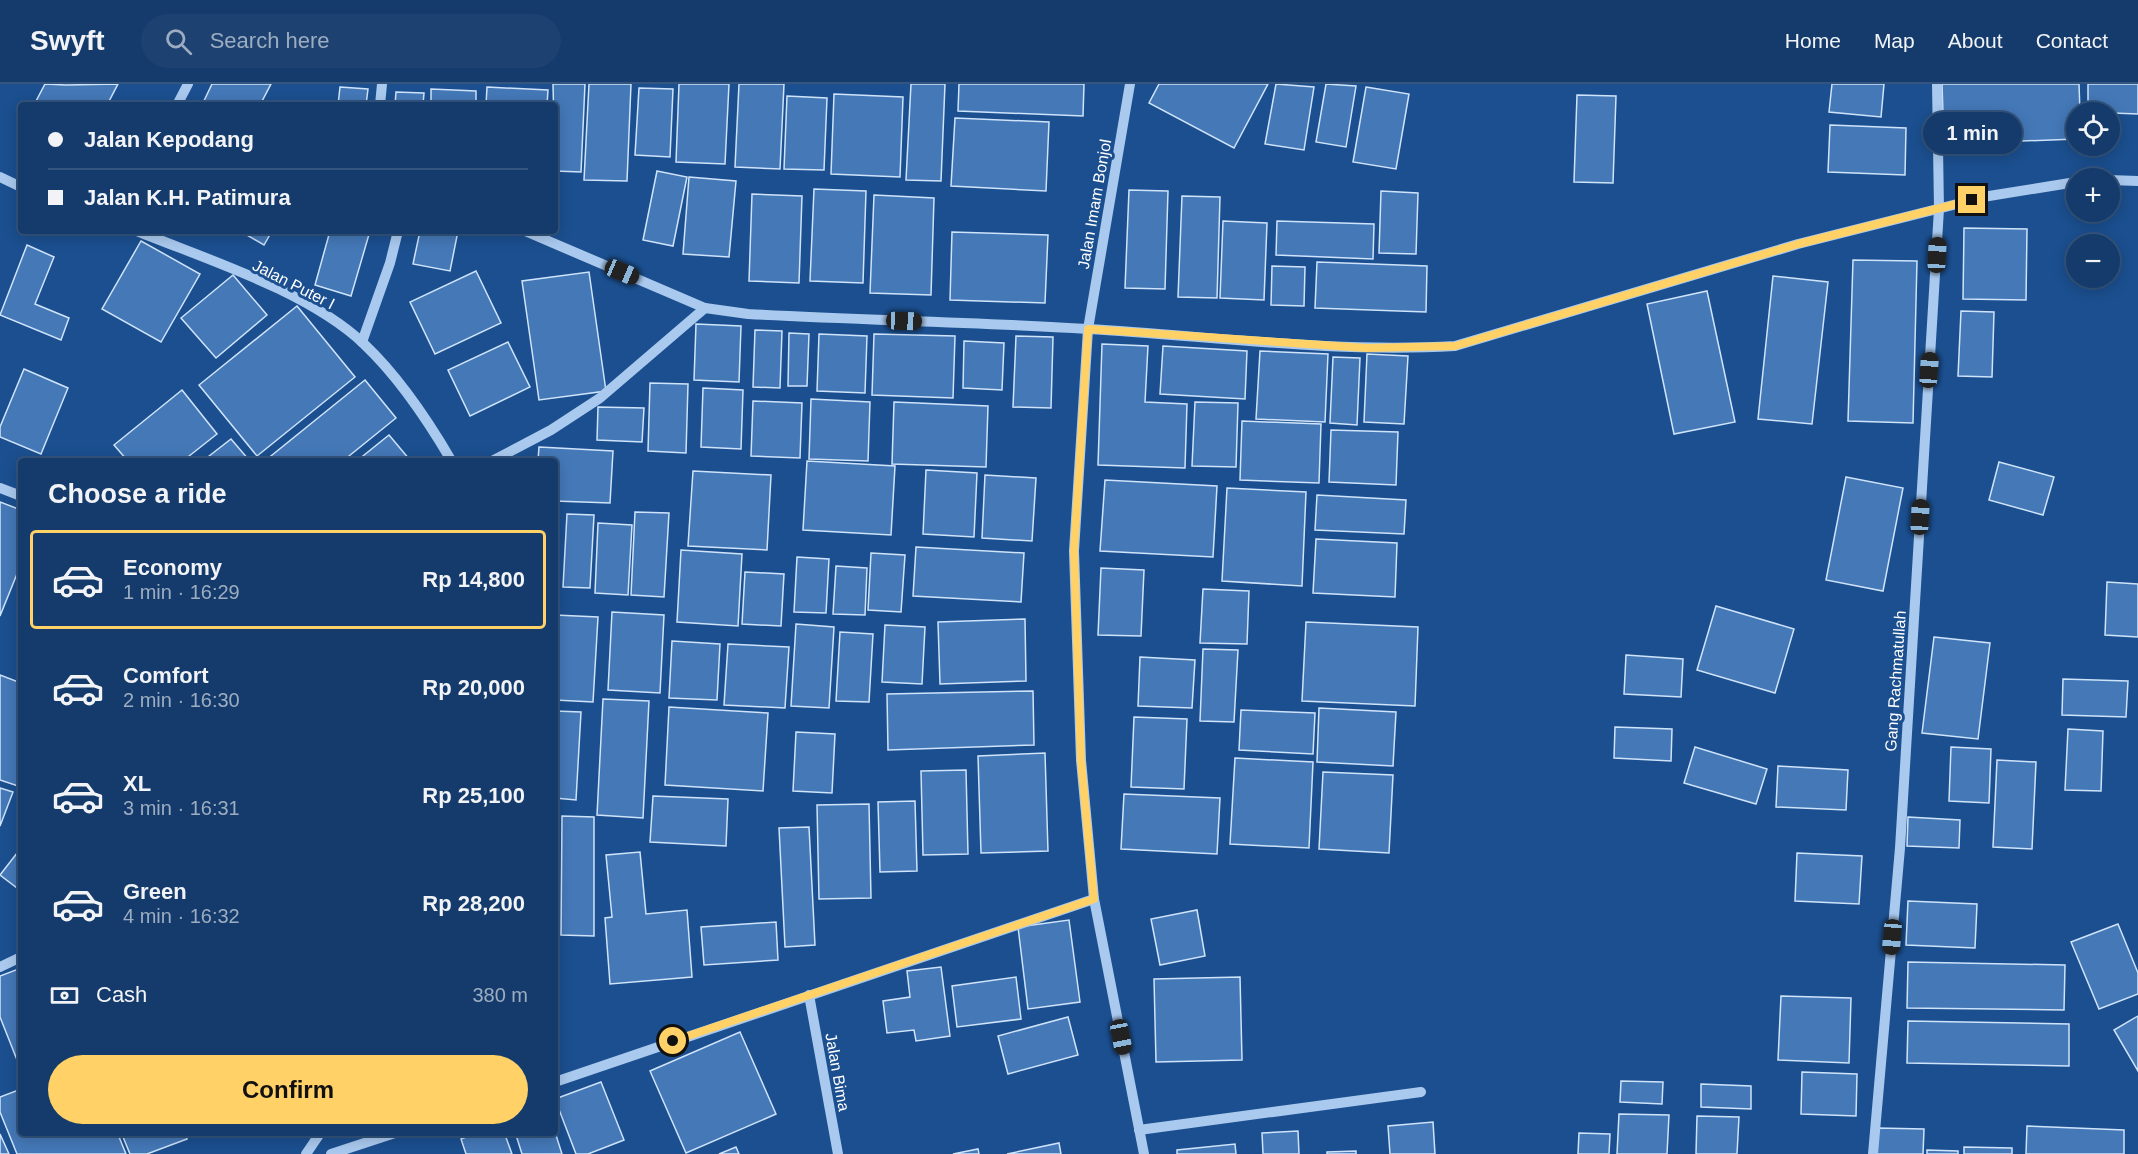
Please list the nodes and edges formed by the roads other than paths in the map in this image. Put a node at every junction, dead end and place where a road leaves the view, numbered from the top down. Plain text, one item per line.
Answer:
1 (188, 84) edge
2 (382, 84) edge
3 (1130, 84) edge
4 (1937, 84) edge
5 (179, 102) edge
6 (380, 102) edge
7 (0, 177) edge
8 (2120, 180) edge
9 (2138, 181) edge
10 (2066, 184) edge
11 (18, 186) edge
12 (1940, 209) junction
13 (144, 234) edge
14 (397, 234) edge
15 (532, 234) edge
16 (705, 308) junction
17 (1088, 329) junction
18 (362, 342) junction
19 (450, 458) edge
20 (498, 458) edge
21 (0, 488) edge
22 (18, 495) edge
23 (1094, 899) junction
24 (18, 958) edge
25 (0, 967) edge
26 (809, 995) junction
27 (558, 1081) edge
28 (1421, 1092) dead end
29 (1139, 1130) junction
30 (318, 1136) edge
31 (386, 1136) edge
32 (306, 1154) edge
33 (331, 1154) edge
34 (838, 1154) edge
35 (1144, 1154) edge
36 (1873, 1154) edge

1 - 5 street
2 - 6 street
3 - 17 street, Jalan Imam Bonjol
4 - 12 street, Gang Rachmatullah
7 - 11 street
8 - 9 street
10 - 12 street
12 - 17 street
12 - 36 street, Gang Rachmatullah
13 - 18 street, Jalan Puter I
14 - 18 street
15 - 16 street
16 - 17 street
16 - 20 street
17 - 23 street, Jalan Imam Bonjol
18 - 19 street, Jalan Puter I
21 - 22 street
23 - 26 street
23 - 29 street, Jalan Imam Bonjol
24 - 25 street
26 - 27 street
26 - 34 street, Jalan Bima
28 - 29 street
29 - 35 street, Jalan Imam Bonjol
30 - 32 street
31 - 33 street

